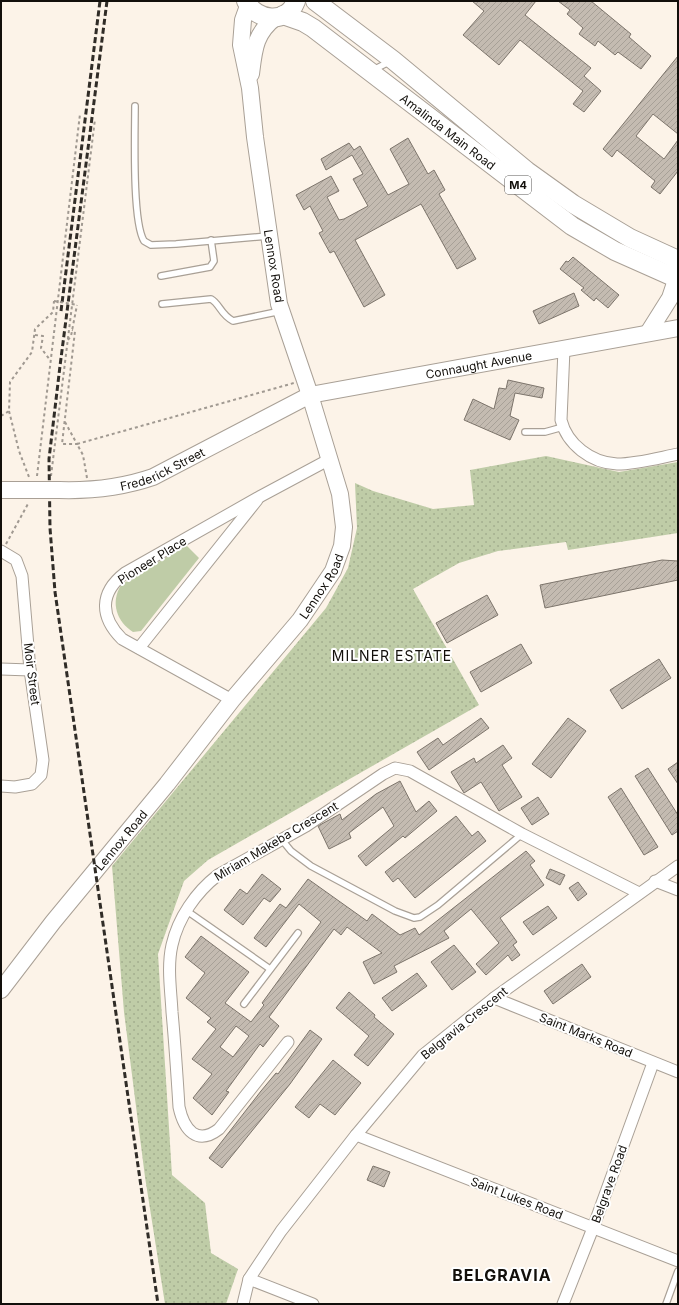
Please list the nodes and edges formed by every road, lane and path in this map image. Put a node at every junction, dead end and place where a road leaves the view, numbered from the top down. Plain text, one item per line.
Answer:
1 (296, 1) edge
2 (315, 1) edge
3 (247, 3) edge
4 (280, 16) junction
5 (393, 60) junction
6 (370, 72) junction
7 (250, 88) junction
8 (135, 106) dead end
9 (80, 114) dead end
10 (94, 119) dead end
11 (269, 236) junction
12 (211, 240) junction
13 (678, 260) edge
14 (161, 276) dead end
15 (678, 278) edge
16 (162, 304) dead end
17 (281, 310) junction
18 (678, 328) edge
19 (72, 330) junction
20 (648, 333) junction
21 (34, 335) junction
22 (68, 341) junction
23 (564, 349) junction
24 (50, 360) junction
25 (304, 378) junction
26 (310, 395) junction
27 (9, 411) junction
28 (1, 416) edge
29 (65, 422) junction
30 (562, 427) junction
31 (525, 432) dead end
32 (77, 444) junction
33 (678, 454) edge
34 (330, 459) junction
35 (51, 476) dead end
36 (87, 480) dead end
37 (33, 489) junction
38 (1, 490) edge
39 (261, 496) junction
40 (1, 551) edge
41 (139, 648) junction
42 (1, 669) edge
43 (30, 670) junction
44 (232, 700) junction
45 (1, 786) edge
46 (522, 834) junction
47 (282, 840) junction
48 (678, 866) edge
49 (655, 881) junction
50 (678, 890) edge
51 (639, 893) junction
52 (187, 911) junction
53 (298, 933) dead end
54 (270, 969) junction
55 (1, 990) edge
56 (494, 998) junction
57 (244, 1004) dead end
58 (288, 1042) dead end
59 (653, 1063) junction
60 (678, 1072) edge
61 (356, 1135) junction
62 (593, 1228) junction
63 (678, 1261) edge
64 (678, 1271) edge
65 (249, 1279) junction
66 (243, 1304) edge
67 (314, 1304) edge
68 (563, 1304) edge
69 (666, 1304) edge

1 - 4 main road
2 - 5 main road, Amalinda Main Road / M4
3 - 4 main road, Amalinda Main Road / M4
3 - 7 street, Lennox Road
4 - 6 main road, Amalinda Main Road / M4
4 - 7 street, Lennox Road
5 - 6 lane
5 - 13 main road, Amalinda Main Road / M4
6 - 15 main road, Amalinda Main Road / M4
7 - 11 street, Lennox Road
8 - 12 lane
9 - 24 path
10 - 22 path
11 - 12 lane
11 - 17 street, Lennox Road
12 - 14 lane
15 - 20 street
16 - 17 lane
17 - 25 street, Lennox Road
18 - 20 street, Connaught Avenue
19 - 21 path, bridge
19 - 22 path
19 - 29 path
20 - 23 street, Connaught Avenue
21 - 24 path
21 - 27 path
22 - 35 path
23 - 26 street, Connaught Avenue
23 - 30 street
24 - 37 path
25 - 26 street, Lennox Road
25 - 32 path
26 - 34 street, Lennox Road
26 - 37 street, Frederick Street, bridge
27 - 28 path
27 - 37 path
29 - 32 path
29 - 32 path
30 - 31 lane
30 - 33 street
32 - 36 path
34 - 39 street, Pioneer Place
34 - 44 street, Lennox Road
37 - 38 street, Frederick Street
37 - 40 path
39 - 41 street, Pioneer Place
39 - 41 street, Pioneer Place
40 - 43 street, Moir Street
41 - 44 street, Pioneer Place
42 - 43 street
43 - 45 street, Moir Street
44 - 55 street, Lennox Road
46 - 47 street, Miriam Makeba Crescent
46 - 47 lane
46 - 51 street, Miriam Makeba Crescent
47 - 52 street, Miriam Makeba Crescent
48 - 49 street, Belgravia Crescent
49 - 50 street
49 - 51 street, Belgravia Crescent
51 - 56 street, Belgravia Crescent
52 - 54 lane
52 - 58 street, Miriam Makeba Crescent
53 - 54 lane
54 - 57 lane
56 - 59 street, Saint Marks Road
56 - 61 street, Belgravia Crescent
59 - 60 street, Saint Marks Road
59 - 62 street, Belgrave Road
61 - 62 street, Saint Lukes Road
61 - 65 street, Belgravia Crescent
62 - 63 street, Saint Lukes Road
62 - 68 street, Belgrave Road
64 - 69 lane
65 - 66 street, Belgravia Crescent
65 - 67 street

